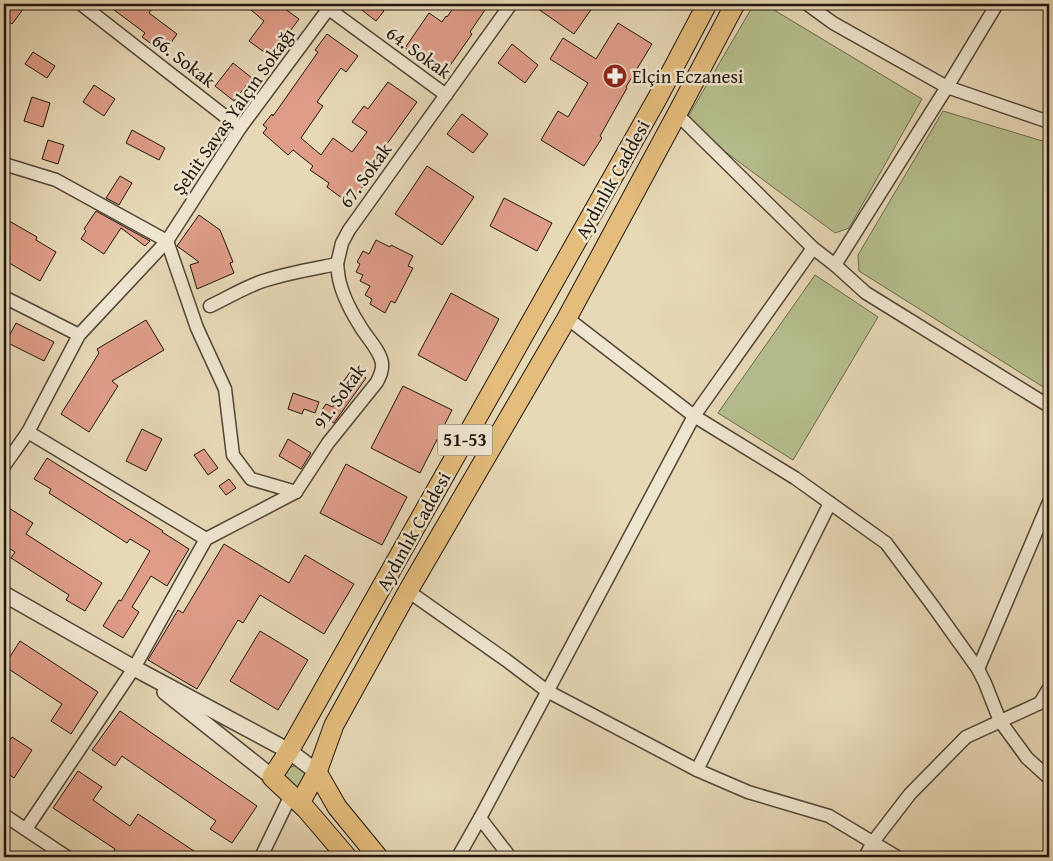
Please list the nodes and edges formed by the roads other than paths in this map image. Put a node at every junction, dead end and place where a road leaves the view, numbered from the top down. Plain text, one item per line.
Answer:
1 (81, 4) edge
2 (511, 4) edge
3 (707, 4) edge
4 (735, 4) edge
5 (807, 4) edge
6 (997, 4) edge
7 (327, 5) edge
8 (947, 87) junction
9 (446, 96) junction
10 (677, 114) junction
11 (1049, 122) edge
12 (240, 128) junction
13 (4, 164) edge
14 (166, 241) junction
15 (813, 248) junction
16 (336, 264) junction
17 (835, 265) junction
18 (4, 297) edge
19 (210, 306) dead end
20 (567, 318) junction
21 (79, 335) junction
22 (1049, 406) edge
23 (694, 416) junction
24 (28, 432) junction
25 (4, 466) edge
26 (296, 492) junction
27 (1049, 502) edge
28 (830, 503) junction
29 (206, 539) junction
30 (408, 591) junction
31 (4, 594) edge
32 (134, 668) junction
33 (978, 668) junction
34 (1049, 688) edge
35 (547, 692) junction
36 (1000, 721) junction
37 (290, 751) junction
38 (697, 770) junction
39 (317, 772) junction
40 (272, 777) junction
41 (1049, 778) edge
42 (296, 799) junction
43 (4, 815) edge
44 (480, 818) junction
45 (26, 829) junction
46 (873, 842) junction
47 (67, 857) edge
48 (260, 857) edge
49 (348, 857) edge
50 (378, 857) edge
51 (458, 857) edge
52 (510, 857) edge
53 (866, 857) edge
54 (897, 857) edge

1 - 12 street, 66. Sokak
2 - 9 street, 67. Sokak
3 - 37 main road, Aydınlık Caddesi / 51-53
4 - 10 main road, Aydınlık Caddesi / 51-53
5 - 8 street
6 - 8 street
7 - 9 street, 64. Sokak
7 - 12 street, Şehit Savaş Yalçın Sokağı
8 - 11 street
8 - 17 street
9 - 16 street, 67. Sokak
10 - 15 street
10 - 20 main road, Aydınlık Caddesi / 51-53
12 - 14 street, Şehit Savaş Yalçın Sokağı
13 - 14 street
14 - 21 street, Şehit Savaş Yalçın Sokağı
14 - 26 street
15 - 17 street
15 - 23 street
16 - 19 street
16 - 26 street, 91. Sokak
17 - 22 street
18 - 21 street
20 - 23 street
20 - 30 main road, Aydınlık Caddesi / 51-53
21 - 24 street, Şehit Savaş Yalçın Sokağı
23 - 28 street
23 - 35 street
24 - 25 street, Şehit Savaş Yalçın Sokağı
24 - 29 street
26 - 29 street
27 - 33 street
28 - 33 street
28 - 38 street
29 - 32 street
30 - 35 street
30 - 39 main road, Aydınlık Caddesi / 51-53
31 - 32 street
32 - 37 street
32 - 40 street
32 - 45 street
33 - 36 street
34 - 36 street
35 - 38 street
35 - 44 street
36 - 41 street
36 - 46 street
37 - 39 street
37 - 40 main road, Aydınlık Caddesi / 51-53
38 - 46 street
39 - 42 main road, Aydınlık Caddesi
39 - 50 main road
40 - 42 main road
42 - 48 street
42 - 49 main road
43 - 45 street
44 - 51 street
44 - 52 street
45 - 47 street
46 - 53 street
46 - 54 street

